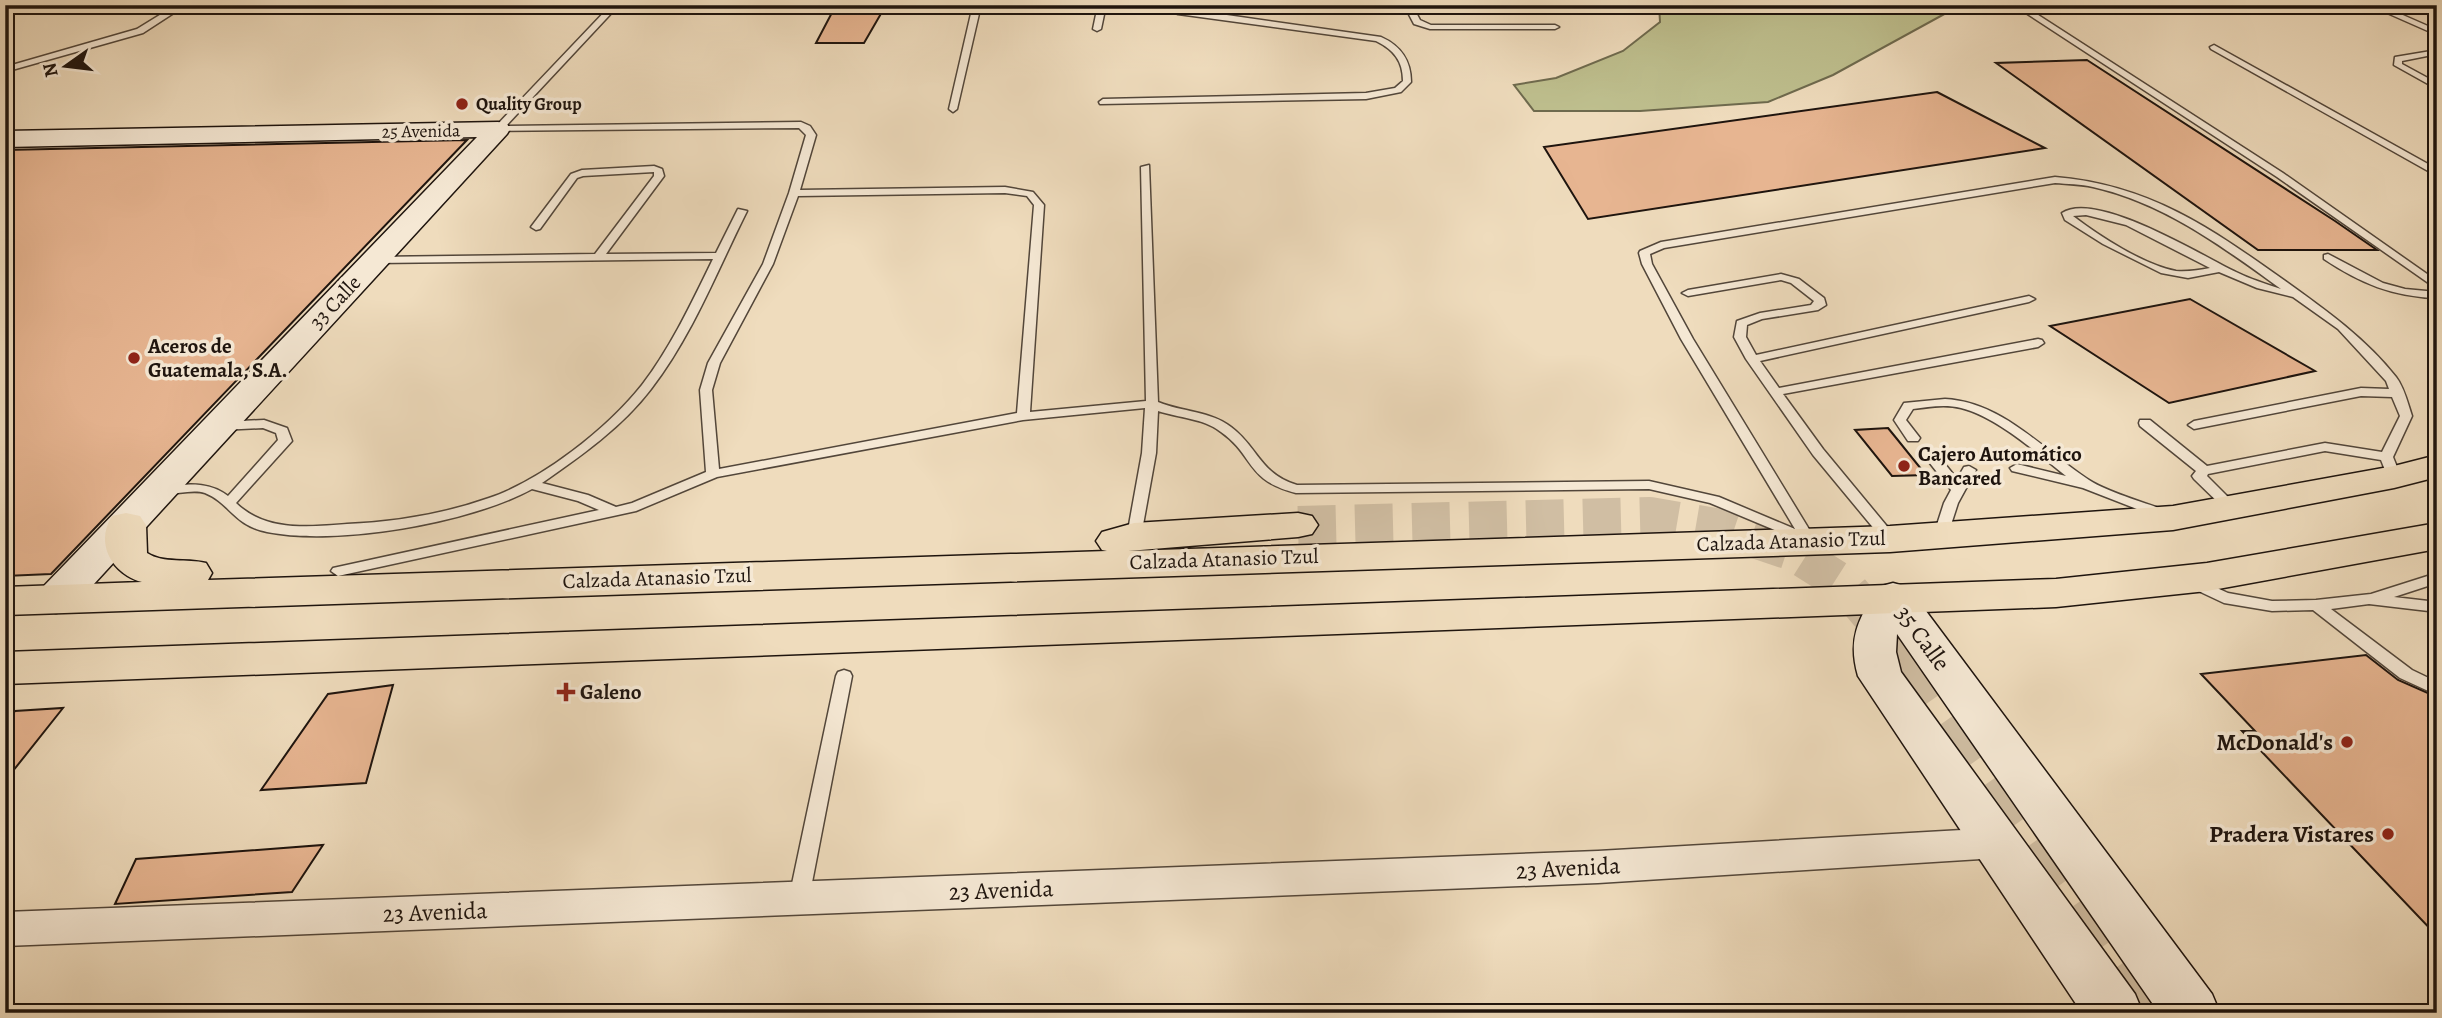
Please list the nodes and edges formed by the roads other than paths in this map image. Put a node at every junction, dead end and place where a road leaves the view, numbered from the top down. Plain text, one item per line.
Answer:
1 (182, 5) edge
2 (615, 5) edge
3 (977, 5) edge
4 (1102, 5) edge
5 (1161, 5) edge
6 (1408, 5) edge
7 (2372, 5) edge
8 (2029, 11) dead end
9 (1555, 27) dead end
10 (1097, 29) dead end
11 (2437, 33) edge
12 (2214, 47) dead end
13 (2435, 53) edge
14 (5, 70) edge
15 (2437, 87) edge
16 (1103, 102) dead end
17 (953, 109) dead end
18 (498, 129) junction
19 (5, 139) edge
20 (1146, 167) dead end
21 (2437, 173) edge
22 (794, 193) junction
23 (742, 211) dead end
24 (536, 227) dead end
25 (719, 256) junction
26 (598, 257) junction
27 (2328, 257) dead end
28 (375, 260) junction
29 (2220, 269) junction
30 (2437, 286) edge
31 (1688, 293) dead end
32 (2437, 295) edge
33 (2029, 299) dead end
34 (2304, 300) junction
35 (2038, 343) dead end
36 (1752, 359) junction
37 (1775, 392) junction
38 (2397, 393) junction
39 (1152, 404) junction
40 (1023, 416) junction
41 (2145, 423) dead end
42 (2193, 425) dead end
43 (218, 426) junction
44 (1913, 438) dead end
45 (1936, 462) dead end
46 (2437, 466) edge
47 (2390, 467) junction
48 (2017, 468) dead end
49 (1969, 470) dead end
50 (2204, 471) junction
51 (713, 474) junction
52 (531, 484) junction
53 (2087, 485) junction
54 (1958, 489) junction
55 (158, 490) junction
56 (229, 503) junction
57 (2231, 507) junction
58 (615, 512) junction
59 (2173, 518) junction
60 (126, 525) junction
61 (1298, 525) tunnel mouth
62 (1941, 534) junction
63 (1134, 536) junction
64 (2437, 536) edge
65 (1890, 539) junction
66 (1809, 541) junction
67 (1020, 566) junction
68 (338, 570) junction
69 (758, 575) junction
70 (2437, 578) edge
71 (2187, 579) junction
72 (1893, 597) junction
73 (56, 599) junction
74 (2369, 599) junction
75 (5, 601) edge
76 (2316, 605) junction
77 (2437, 607) edge
78 (8, 671) edge
79 (844, 676) dead end
80 (2437, 689) edge
81 (1997, 843) junction
82 (799, 898) junction
83 (5, 929) edge
84 (2115, 1013) edge
85 (2192, 1013) edge

1 - 14 lane
2 - 18 lane, 33 Calle
3 - 17 lane
4 - 10 lane
5 - 16 lane
6 - 9 lane
7 - 11 lane
8 - 30 lane
12 - 21 lane
13 - 15 lane
18 - 19 street, 25 Avenida
18 - 22 lane, 25 Avenida
18 - 28 street, 33 Calle
20 - 39 lane
22 - 40 lane
22 - 51 lane
23 - 25 lane
24 - 26 lane
25 - 26 lane
25 - 52 lane
26 - 28 lane
27 - 32 lane
28 - 43 street, 33 Calle
29 - 29 lane
29 - 34 lane
31 - 36 lane
33 - 36 lane
34 - 38 lane
34 - 66 lane
35 - 37 lane
36 - 37 lane
37 - 65 lane
38 - 42 lane
38 - 47 lane
39 - 40 lane
39 - 63 lane
39 - 66 lane
40 - 51 lane
41 - 50 lane
43 - 55 street, 33 Calle
43 - 56 lane
44 - 53 lane
45 - 54 lane
46 - 47 main road, Calzada Atanasio Tzul
47 - 50 lane
47 - 57 main road, Calzada Atanasio Tzul
48 - 53 lane
49 - 54 lane
50 - 57 lane
51 - 58 lane
52 - 56 lane
52 - 58 lane
53 - 59 lane
54 - 62 lane
55 - 56 lane
55 - 60 street, 33 Calle
57 - 59 main road, Calzada Atanasio Tzul
58 - 68 lane
59 - 62 main road, Calzada Atanasio Tzul
60 - 68 main road
60 - 73 street, 33 Calle
61 - 63 main road
62 - 65 main road, Calzada Atanasio Tzul
63 - 67 main road
64 - 71 main road
65 - 66 main road, Calzada Atanasio Tzul
66 - 67 main road, Calzada Atanasio Tzul
67 - 69 main road, Calzada Atanasio Tzul
68 - 69 main road
69 - 73 main road, Calzada Atanasio Tzul
70 - 74 lane
71 - 72 main road
71 - 76 lane
72 - 78 main road
72 - 81 street, 35 Calle
72 - 85 street, 35 Calle
73 - 75 main road, Calzada Atanasio Tzul
74 - 76 lane
74 - 77 lane
76 - 80 lane
79 - 82 lane
81 - 82 street, 23 Avenida
81 - 84 street, 35 Calle
82 - 83 street, 23 Avenida

